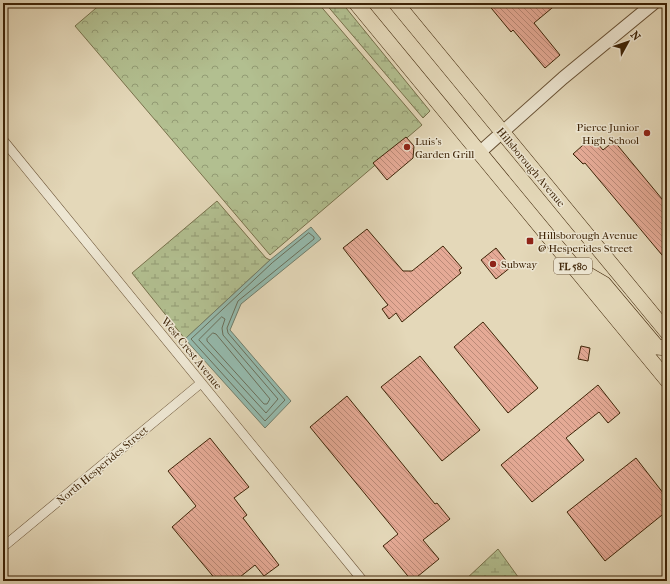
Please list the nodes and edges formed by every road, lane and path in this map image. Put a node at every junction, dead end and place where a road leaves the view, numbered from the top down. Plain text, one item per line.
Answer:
1 (356, 3) edge
2 (396, 3) edge
3 (654, 3) edge
4 (502, 132) junction
5 (3, 140) edge
6 (478, 152) junction
7 (572, 266) junction
8 (667, 332) edge
9 (667, 348) edge
10 (667, 380) edge
11 (202, 383) junction
12 (3, 548) edge
13 (363, 581) edge

1 - 6 main road, FL 580
2 - 4 main road, Hillsborough Avenue / FL 580
3 - 4 street
4 - 6 street
4 - 8 main road, Hillsborough Avenue / FL 580
5 - 11 street, West Crest Avenue
6 - 7 main road, FL 580
7 - 9 main road
7 - 10 main road, FL 580
11 - 12 street, North Hesperides Street
11 - 13 street, West Crest Avenue

